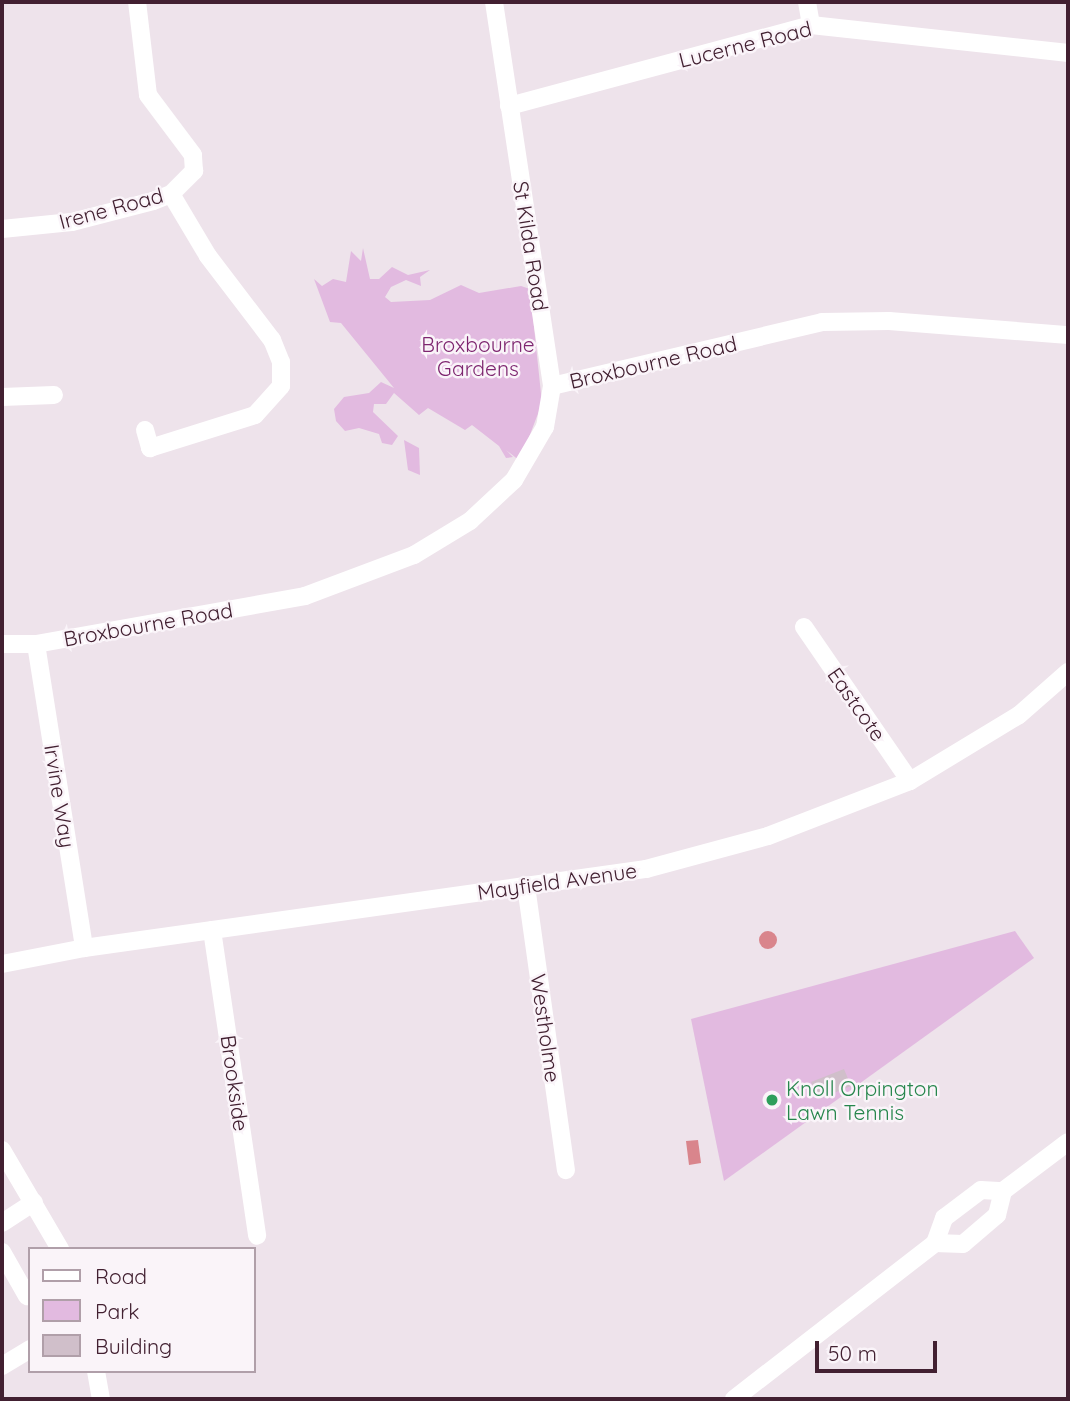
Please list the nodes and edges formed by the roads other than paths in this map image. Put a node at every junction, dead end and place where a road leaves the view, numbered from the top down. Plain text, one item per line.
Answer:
1 (137, 2) edge
2 (494, 2) edge
3 (807, 2) edge
4 (811, 24) junction
5 (1068, 53) edge
6 (509, 106) junction
7 (171, 194) junction
8 (2, 229) edge
9 (1068, 335) edge
10 (552, 386) junction
11 (54, 395) dead end
12 (2, 397) edge
13 (145, 430) dead end
14 (804, 627) dead end
15 (2, 644) edge
16 (36, 644) junction
17 (1068, 673) edge
18 (910, 781) junction
19 (526, 886) junction
20 (212, 930) junction
21 (84, 948) junction
22 (2, 964) edge
23 (1068, 1142) edge
24 (2, 1150) edge
25 (566, 1170) dead end
26 (1003, 1191) junction
27 (34, 1202) junction
28 (2, 1223) edge
29 (257, 1236) dead end
30 (935, 1243) junction
31 (59, 1247) edge
32 (2, 1252) edge
33 (27, 1296) dead end
34 (28, 1350) edge
35 (2, 1366) edge
36 (96, 1373) edge
37 (101, 1399) edge
38 (734, 1399) edge

1 - 7 street, Irene Road
2 - 6 street, St Kilda Road
3 - 4 street
4 - 5 street, Lucerne Road
4 - 6 street, Lucerne Road
6 - 10 street, St Kilda Road
7 - 8 street, Irene Road
7 - 13 street
9 - 10 street, Broxbourne Road
10 - 16 street, Broxbourne Road
11 - 12 street
14 - 18 street, Eastcote
15 - 16 street, Broxbourne Road
16 - 21 street, Irvine Way
17 - 18 street, Mayfield Avenue
18 - 19 street, Mayfield Avenue
19 - 20 street, Mayfield Avenue
19 - 25 street, Westholme
20 - 21 street, Mayfield Avenue
20 - 29 street, Brookside
21 - 22 street, Mayfield Avenue
23 - 26 street
24 - 27 street
26 - 30 street
26 - 30 street
27 - 28 street
27 - 31 street
30 - 38 street
32 - 33 street
34 - 35 street
36 - 37 street

